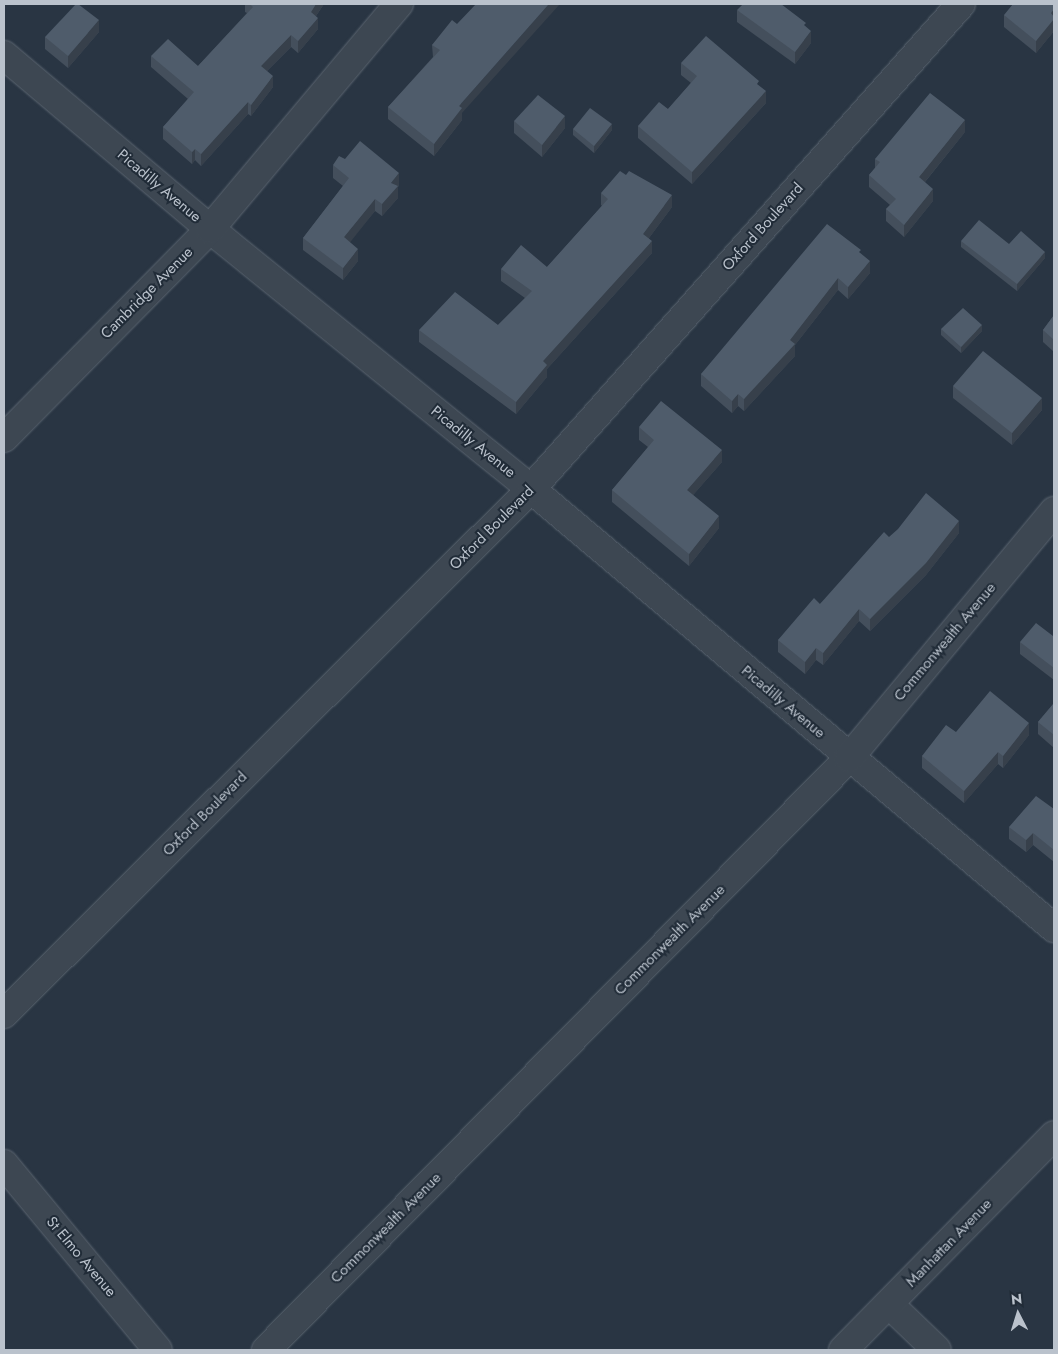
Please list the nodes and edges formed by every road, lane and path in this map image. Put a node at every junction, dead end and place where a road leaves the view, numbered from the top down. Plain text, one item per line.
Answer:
1 (398, 4) edge
2 (956, 10) edge
3 (4, 55) edge
4 (210, 229) junction
5 (4, 438) edge
6 (531, 489) junction
7 (1054, 511) edge
8 (849, 758) junction
9 (1054, 928) edge
10 (4, 1014) edge
11 (1054, 1135) edge
12 (4, 1164) edge
13 (889, 1304) junction
14 (158, 1350) edge
15 (266, 1350) edge
16 (843, 1350) edge
17 (937, 1350) edge

1 - 4 street, Cambridge Avenue
2 - 6 street, Oxford Boulevard
3 - 4 street, Picadilly Avenue
4 - 5 street, Cambridge Avenue
4 - 6 street, Picadilly Avenue
6 - 8 street, Picadilly Avenue
6 - 10 street, Oxford Boulevard
7 - 8 street, Commonwealth Avenue
8 - 9 street, Picadilly Avenue
8 - 15 street, Commonwealth Avenue
11 - 13 street, Manhattan Avenue
12 - 14 street, St Elmo Avenue
13 - 16 street, Manhattan Avenue
13 - 17 street

